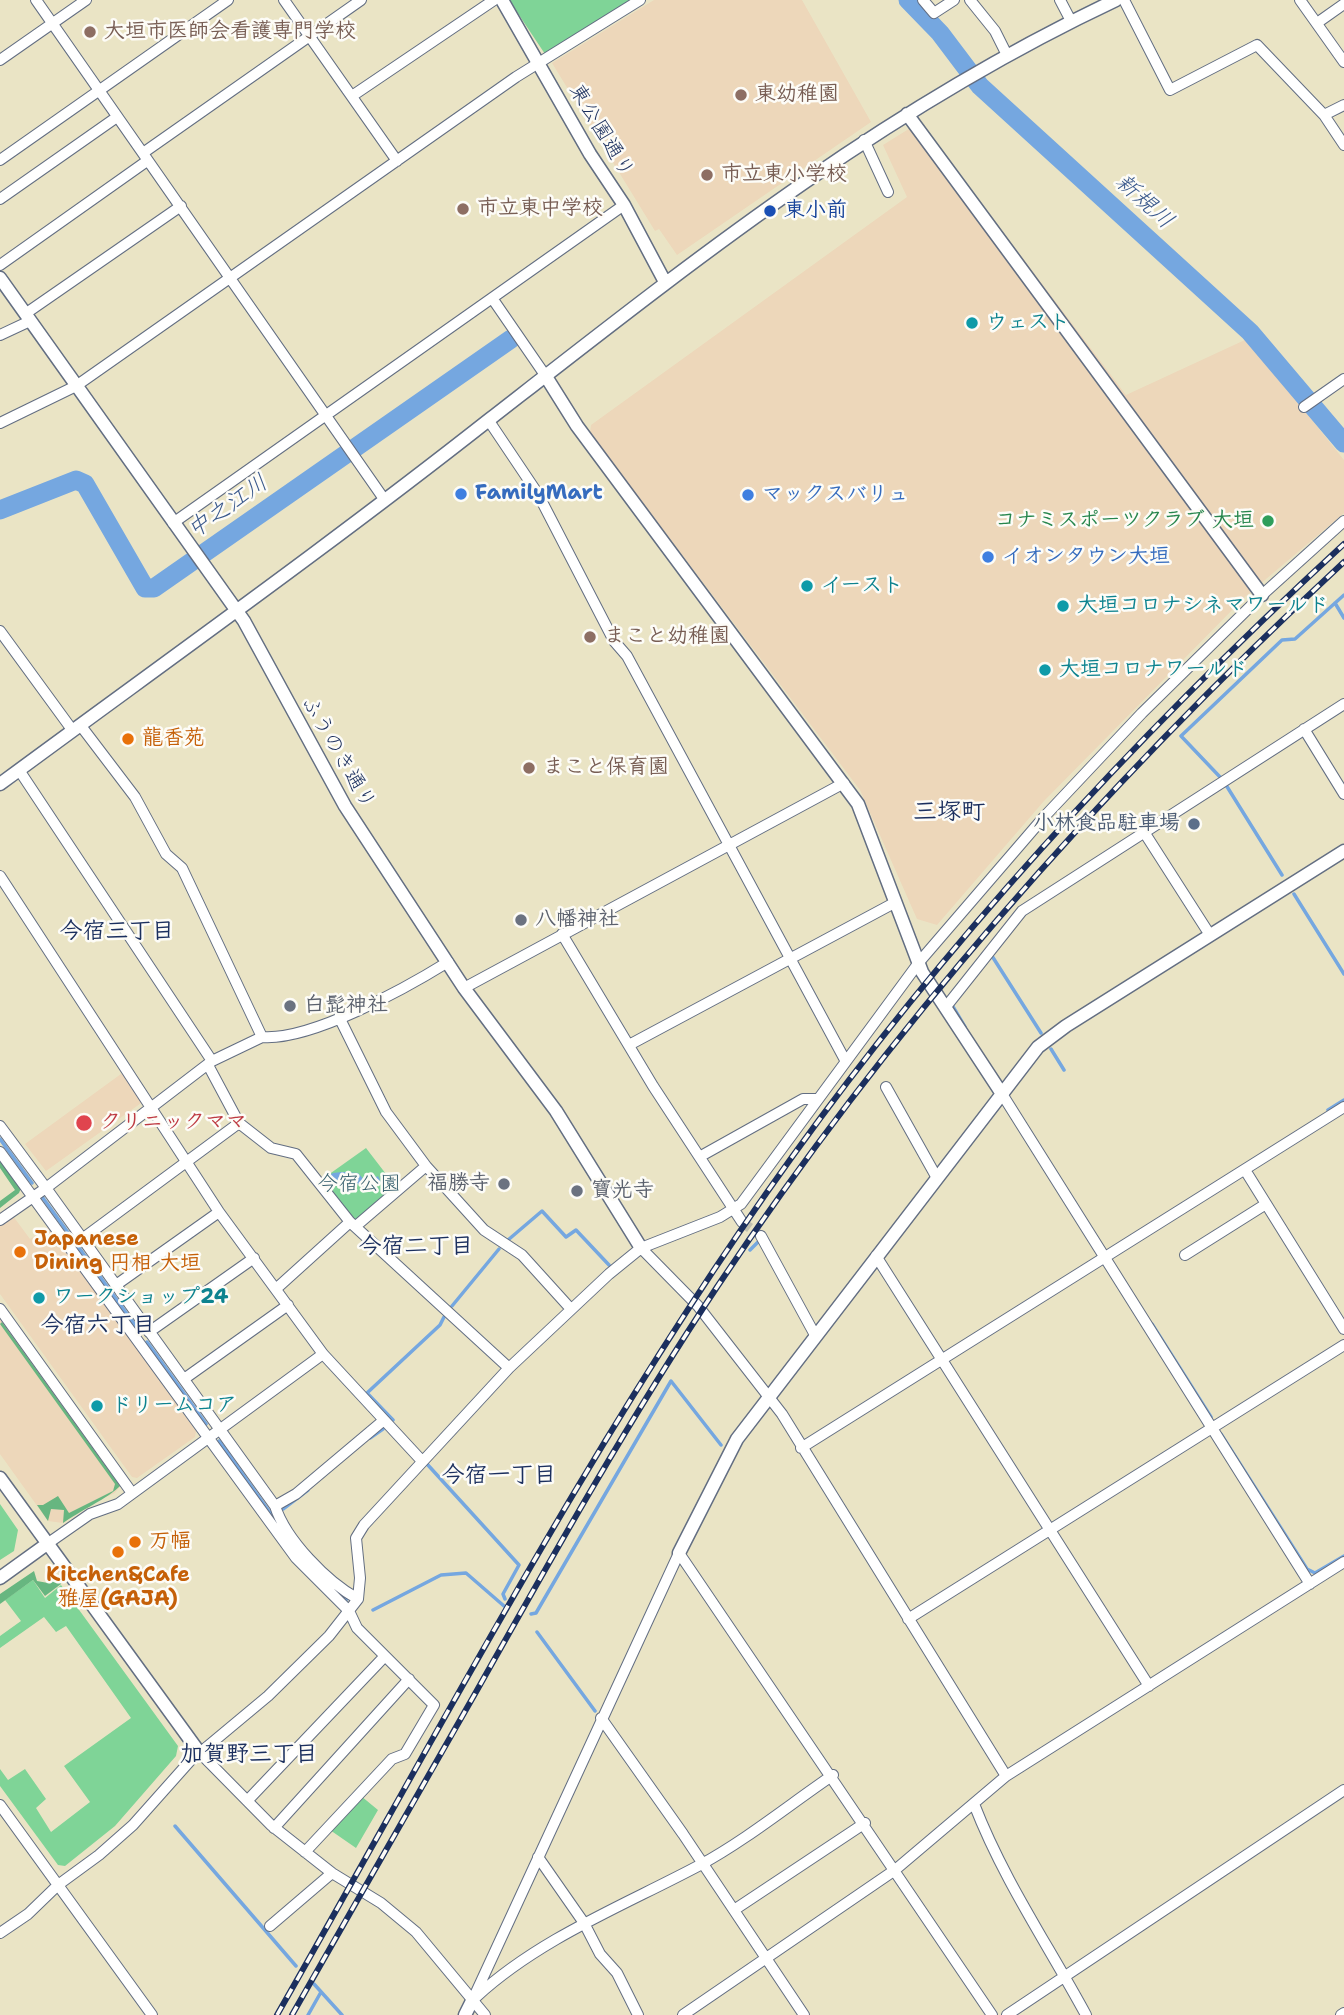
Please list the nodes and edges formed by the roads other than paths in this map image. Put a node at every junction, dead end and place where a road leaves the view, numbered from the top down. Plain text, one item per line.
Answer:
1 (36, 0) edge
2 (86, 0) edge
3 (228, 0) edge
4 (284, 0) edge
5 (361, 0) edge
6 (494, 0) edge
7 (502, 0) edge
8 (640, 0) edge
9 (923, 0) edge
10 (954, 0) edge
11 (971, 0) edge
12 (1060, 0) edge
13 (1116, 0) edge
14 (1124, 0) edge
15 (1300, 0) edge
16 (1344, 4) edge
17 (1071, 21) junction
18 (52, 23) junction
19 (1318, 23) junction
20 (309, 36) junction
21 (1007, 55) junction
22 (0, 60) edge
23 (538, 62) junction
24 (1344, 62) edge
25 (99, 91) junction
26 (352, 96) junction
27 (1344, 105) edge
28 (907, 114) junction
29 (1324, 115) junction
30 (117, 117) junction
31 (864, 139) junction
32 (1344, 145) edge
33 (145, 157) junction
34 (0, 160) edge
35 (397, 160) junction
36 (888, 192) dead end
37 (0, 199) edge
38 (624, 205) junction
39 (181, 206) junction
40 (0, 265) edge
41 (0, 278) edge
42 (231, 278) junction
43 (665, 282) junction
44 (492, 298) junction
45 (27, 317) junction
46 (0, 335) edge
47 (545, 375) junction
48 (1344, 379) edge
49 (76, 386) junction
50 (1304, 407) dead end
51 (327, 414) junction
52 (489, 421) junction
53 (0, 422) edge
54 (384, 499) junction
55 (1344, 521) edge
56 (173, 523) junction
57 (1262, 595) junction
58 (237, 612) junction
59 (0, 631) edge
60 (1344, 704) edge
61 (77, 729) junction
62 (1304, 729) junction
63 (19, 770) junction
64 (844, 783) junction
65 (0, 784) edge
66 (1344, 794) edge
67 (1144, 832) junction
68 (729, 844) junction
69 (1344, 850) edge
70 (0, 876) edge
71 (896, 902) junction
72 (562, 934) junction
73 (1210, 935) junction
74 (789, 960) junction
75 (920, 961) junction
76 (448, 962) junction
77 (464, 988) junction
78 (945, 1008) junction
79 (339, 1017) junction
80 (262, 1037) junction
81 (629, 1045) junction
82 (845, 1060) junction
83 (210, 1063) junction
84 (886, 1087) dead end
85 (1002, 1094) junction
86 (816, 1099) junction
87 (1344, 1107) edge
88 (153, 1109) junction
89 (239, 1123) junction
90 (0, 1126) edge
91 (0, 1152) edge
92 (701, 1156) junction
93 (187, 1161) junction
94 (426, 1166) junction
95 (1245, 1170) junction
96 (937, 1178) junction
97 (46, 1188) junction
98 (32, 1196) junction
99 (1266, 1204) junction
100 (734, 1208) junction
101 (219, 1212) junction
102 (0, 1220) edge
103 (742, 1222) tunnel mouth
104 (353, 1224) junction
105 (761, 1236) tunnel mouth
106 (82, 1239) junction
107 (641, 1248) junction
108 (1185, 1255) dead end
109 (876, 1256) junction
110 (1104, 1257) junction
111 (254, 1258) junction
112 (116, 1285) junction
113 (276, 1288) junction
114 (288, 1305) junction
115 (570, 1308) junction
116 (0, 1309) edge
117 (1344, 1329) edge
118 (149, 1332) junction
119 (815, 1335) junction
120 (1344, 1345) edge
121 (323, 1354) junction
122 (943, 1360) junction
123 (509, 1368) junction
124 (184, 1379) junction
125 (768, 1397) junction
126 (384, 1420) junction
127 (1212, 1428) junction
128 (220, 1429) junction
129 (208, 1438) junction
130 (801, 1448) junction
131 (422, 1461) junction
132 (0, 1478) edge
133 (132, 1493) junction
134 (275, 1506) junction
135 (1050, 1531) junction
136 (47, 1544) junction
137 (680, 1553) junction
138 (1344, 1562) edge
139 (0, 1578) edge
140 (1310, 1584) junction
141 (358, 1599) junction
142 (349, 1611) junction
143 (908, 1619) junction
144 (385, 1656) junction
145 (409, 1679) junction
146 (1149, 1686) junction
147 (601, 1718) junction
148 (200, 1752) junction
149 (833, 1775) junction
150 (1006, 1776) junction
151 (1343, 1793) edge
152 (248, 1800) junction
153 (974, 1804) junction
154 (0, 1805) edge
155 (865, 1823) junction
156 (274, 1828) junction
157 (305, 1852) junction
158 (538, 1857) junction
159 (703, 1864) junction
160 (895, 1870) junction
161 (332, 1874) junction
162 (58, 1885) junction
163 (734, 1910) junction
164 (584, 1923) junction
165 (270, 1926) dead end
166 (0, 1933) edge
167 (766, 1959) junction
168 (1065, 1976) junction
169 (473, 1999) junction
170 (152, 2015) edge
171 (465, 2015) edge
172 (485, 2015) edge
173 (638, 2015) edge
174 (683, 2015) edge
175 (804, 2015) edge
176 (992, 2015) edge
177 (1007, 2015) edge
178 (1086, 2015) edge

1 - 18 street
2 - 18 street
3 - 25 street
4 - 20 street
5 - 20 street
6 - 26 street
7 - 23 street, 東公園通り
8 - 23 street
9 - 10 street
11 - 21 street
12 - 17 street
13 - 17 street
14 - 29 street
15 - 19 street
16 - 19 street
17 - 21 street
18 - 22 street
18 - 25 street
19 - 24 street
20 - 26 street
20 - 33 street
21 - 28 street
23 - 35 street
23 - 38 street, 東公園通り
25 - 30 street
25 - 34 street
26 - 35 street
27 - 29 street
28 - 31 street
28 - 57 street
29 - 32 street
30 - 33 street
30 - 37 street
31 - 36 street
31 - 43 street
33 - 39 street
33 - 40 street
35 - 42 street
38 - 43 street, 東公園通り
38 - 44 street
39 - 42 street
39 - 45 street
41 - 45 street, ふうのき通り
42 - 49 street
42 - 51 street
43 - 47 street
44 - 47 street
44 - 51 street
45 - 46 street
45 - 49 street, ふうのき通り
47 - 52 street
47 - 64 street
48 - 50 street
49 - 53 street
49 - 56 street, ふうのき通り
51 - 54 street
51 - 56 street
52 - 54 street
52 - 68 street
54 - 58 street
55 - 57 street
56 - 58 street, ふうのき通り
57 - 75 street
58 - 61 street
58 - 76 street, ふうのき通り
59 - 61 street
60 - 62 street
61 - 63 street
61 - 80 street
62 - 66 street
62 - 67 street
63 - 65 street
63 - 83 street
64 - 68 street
64 - 71 street
67 - 73 street
67 - 78 street
68 - 72 street
68 - 74 street
69 - 73 street
70 - 88 street
71 - 74 street
71 - 75 street
72 - 77 street
72 - 81 street
73 - 85 street
74 - 81 street
74 - 82 street
75 - 78 street
75 - 82 street
76 - 77 street, ふうのき通り
76 - 79 street
77 - 107 street, ふうのき通り
78 - 85 street
79 - 80 street
79 - 94 street
80 - 83 street
81 - 92 street
82 - 86 street
83 - 88 street
83 - 89 street
84 - 96 street
85 - 96 street
85 - 110 street
86 - 92 street
86 - 100 street
87 - 95 street
88 - 93 street
88 - 97 street
89 - 93 street
89 - 104 street
90 - 97 street
91 - 98 street
92 - 100 street
93 - 101 street
93 - 106 street
94 - 104 street
94 - 115 street
95 - 99 street
95 - 110 street
96 - 109 street
97 - 98 street
97 - 106 street
98 - 102 street
98 - 129 street
99 - 108 street
99 - 117 street
100 - 103 street
100 - 107 street
101 - 111 street
101 - 112 street
104 - 113 street
104 - 123 street
105 - 119 street
106 - 112 street
107 - 115 street
107 - 125 street
109 - 119 street
109 - 122 street
110 - 122 street
110 - 127 street
111 - 113 street
111 - 118 street
112 - 118 street
113 - 114 street
114 - 121 street
114 - 124 street
115 - 123 street
116 - 133 street
118 - 124 street
119 - 125 street
120 - 127 street
121 - 126 street
121 - 128 street
122 - 130 street
122 - 135 street
123 - 131 street
124 - 128 street
125 - 130 street
125 - 137 street
126 - 131 street
126 - 134 street
127 - 135 street
127 - 140 street
128 - 129 street
128 - 134 street
129 - 133 street
129 - 142 street
130 - 143 street
131 - 141 street
132 - 136 street
133 - 136 street
134 - 141 street
135 - 143 street
135 - 146 street
136 - 139 street
136 - 148 street
137 - 147 street
137 - 149 street
138 - 140 street
140 - 146 street
141 - 142 street
142 - 144 street
142 - 148 street
143 - 150 street
144 - 145 street
144 - 152 street
145 - 156 street
145 - 157 street
146 - 150 street
147 - 158 street
147 - 159 street
148 - 152 street
148 - 162 street
149 - 155 street
149 - 159 street
150 - 153 street
151 - 168 street
152 - 156 street
153 - 160 street
153 - 168 street
154 - 162 street
155 - 160 street
155 - 163 street
156 - 157 street
157 - 161 street
158 - 164 street
158 - 169 street
159 - 163 street
159 - 164 street
160 - 167 street
160 - 176 street
161 - 165 street
161 - 169 street
162 - 166 street
162 - 170 street
163 - 167 street
164 - 169 street
164 - 173 street
167 - 174 street
167 - 175 street
168 - 177 street
168 - 178 street
169 - 171 street
169 - 172 street

